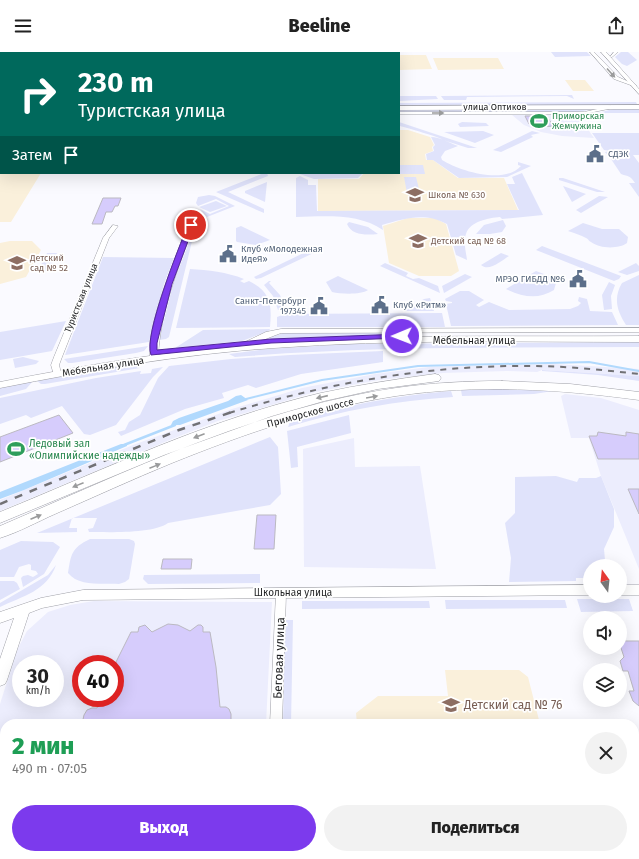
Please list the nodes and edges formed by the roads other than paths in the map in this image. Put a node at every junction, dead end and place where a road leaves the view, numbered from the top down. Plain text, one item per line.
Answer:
1 (592, 52) edge
2 (603, 52) edge
3 (607, 52) edge
4 (616, 52) edge
5 (611, 56) junction
6 (637, 86) edge
7 (639, 92) edge
8 (639, 101) edge
9 (400, 102) edge
10 (611, 107) junction
11 (639, 107) edge
12 (400, 108) edge
13 (400, 114) edge
14 (191, 225) dead end
15 (115, 226) dead end
16 (639, 330) edge
17 (639, 335) edge
18 (639, 339) edge
19 (247, 343) junction
20 (154, 355) junction
21 (57, 371) junction
22 (0, 380) edge
23 (0, 385) edge
24 (639, 387) edge
25 (639, 396) edge
26 (0, 518) edge
27 (0, 532) edge
28 (583, 590) edge
29 (627, 590) edge
30 (639, 590) edge
31 (281, 592) junction
32 (24, 609) junction
33 (0, 618) edge
34 (0, 680) edge
35 (276, 719) edge

1 -> 6 street
2 - 6 street
3 - 5 street
4 - 5 street
5 - 6 street
6 - 7 street
8 - 9 street, улица Оптиков
10 - 11 street, улица Оптиков
10 - 12 street, улица Оптиков
13 -> 10 street
14 - 20 street
15 - 21 street, Туристская улица
16 - 19 street
17 - 19 street, Мебельная улица
18 - 20 street, Мебельная улица
19 - 20 street, Мебельная улица
20 - 21 street, Мебельная улица
21 - 22 street, Мебельная улица
21 - 23 street, Мебельная улица
24 -> 26 main road, Приморское шоссе
27 -> 25 main road, Приморское шоссе
28 - 31 street, Школьная улица
29 - 30 street
31 - 32 street, Школьная улица
31 - 35 street, Беговая улица
32 - 33 street, Школьная улица
32 - 34 street

